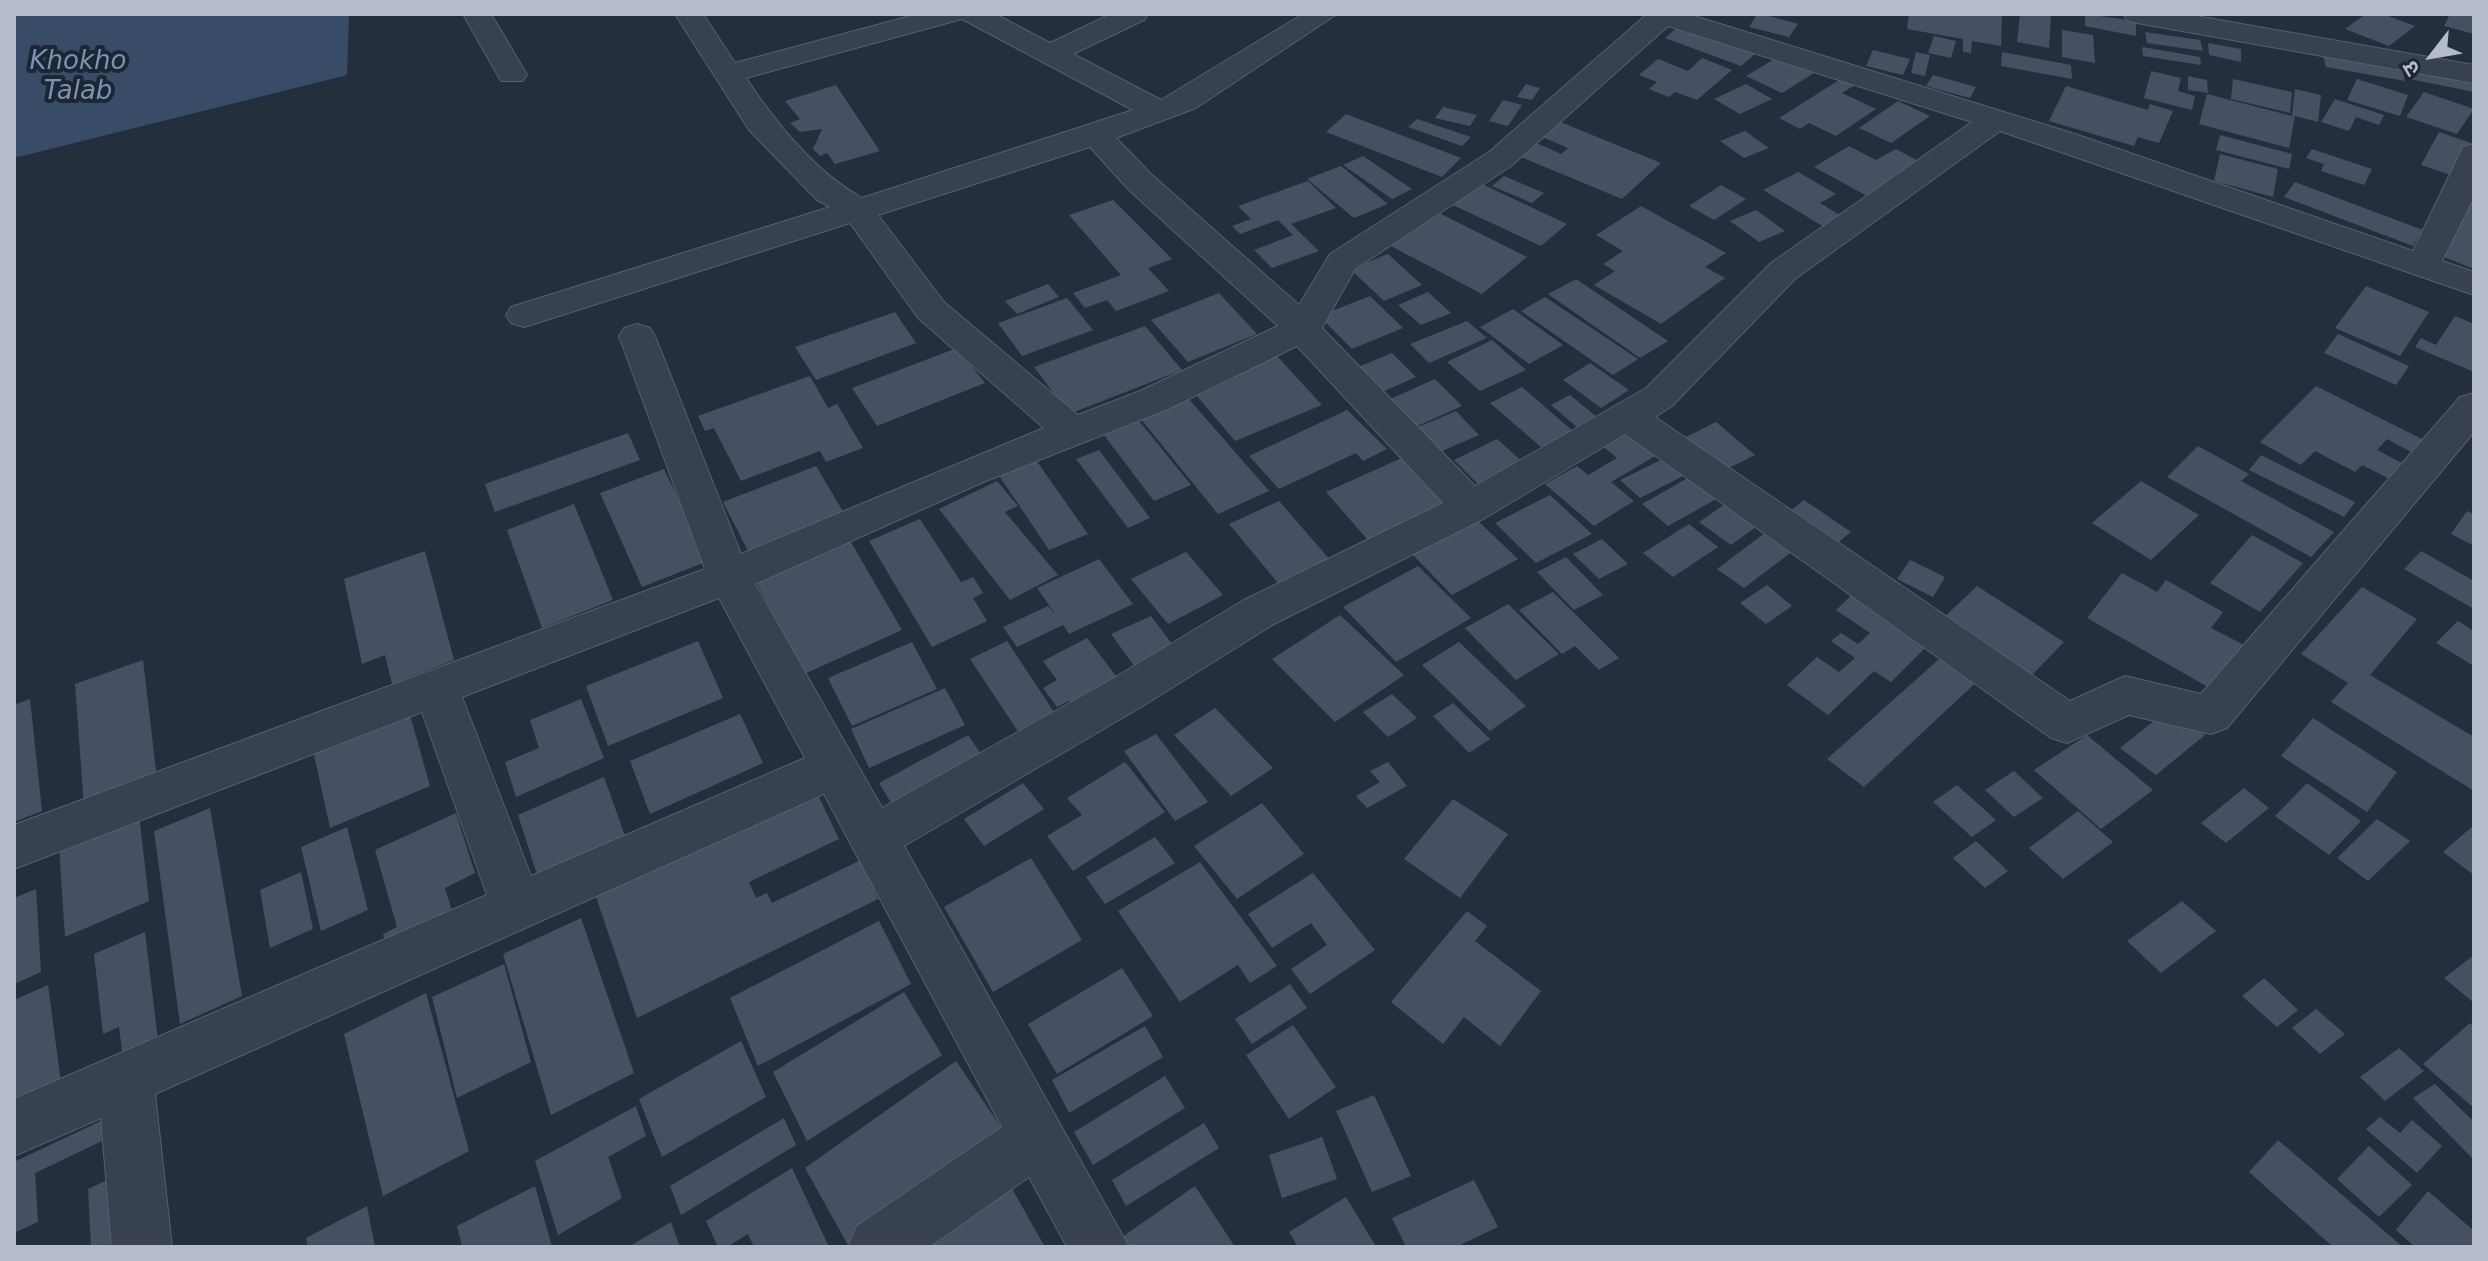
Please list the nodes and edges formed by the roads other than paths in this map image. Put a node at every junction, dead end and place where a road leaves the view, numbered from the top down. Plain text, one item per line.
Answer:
1 (477, 14) edge
2 (690, 14) edge
3 (951, 14) edge
4 (973, 14) edge
5 (1134, 14) edge
6 (1323, 14) edge
7 (2137, 14) edge
8 (1661, 15) edge
9 (2259, 23) edge
10 (1050, 54) junction
11 (727, 74) junction
12 (2474, 74) edge
13 (512, 75) dead end
14 (1159, 111) junction
15 (1995, 120) junction
16 (1096, 135) junction
17 (2474, 154) edge
18 (857, 209) junction
19 (2422, 266) junction
20 (2474, 284) edge
21 (524, 315) dead end
22 (1303, 329) junction
23 (637, 336) dead end
24 (2474, 406) edge
25 (1625, 415) junction
26 (1072, 431) junction
27 (1471, 507) junction
28 (729, 577) junction
29 (435, 686) junction
30 (832, 768) junction
31 (871, 839) junction
32 (14, 847) edge
33 (516, 904) junction
34 (125, 1077) junction
35 (14, 1128) edge
36 (1038, 1136) junction
37 (142, 1247) edge
38 (878, 1247) edge
39 (1099, 1247) edge

1 - 13 street
2 - 11 street
3 - 11 street
4 - 10 street
5 - 10 street
6 - 14 street
7 - 9 street
8 - 15 street
8 - 22 street
9 - 12 street
10 - 14 street
11 - 18 street
14 - 16 street
15 - 19 street
15 - 25 street
16 - 18 street
16 - 22 street
17 - 19 street
18 - 21 street
18 - 26 street
19 - 20 street
22 - 26 street
22 - 27 street
23 - 28 street
24 - 25 street
25 - 27 street
26 - 28 street
27 - 31 street
28 - 29 street
28 - 30 street
29 - 32 street
29 - 33 street
30 - 31 street
30 - 33 street
31 - 36 street
33 - 34 street
34 - 35 street
34 - 37 street
36 - 38 street
36 - 39 street

